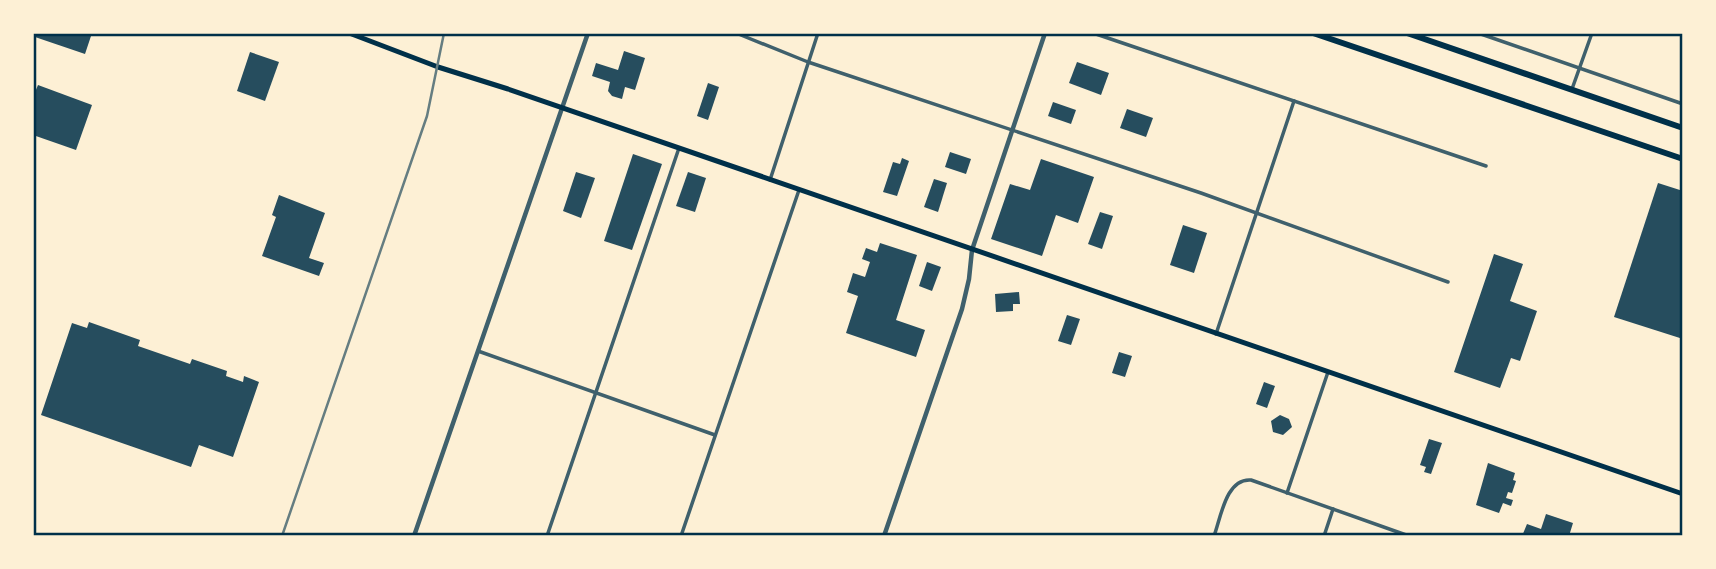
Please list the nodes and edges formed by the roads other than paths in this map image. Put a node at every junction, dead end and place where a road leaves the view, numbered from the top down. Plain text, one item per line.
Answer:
1 (349, 33) edge
2 (588, 33) edge
3 (736, 33) edge
4 (818, 33) edge
5 (1045, 33) edge
6 (1093, 33) edge
7 (1313, 33) edge
8 (1407, 33) edge
9 (1478, 33) edge
10 (1592, 33) edge
11 (808, 62) junction
12 (1580, 68) junction
13 (1572, 89) junction
14 (1294, 102) junction
15 (1683, 104) edge
16 (563, 108) junction
17 (1683, 128) edge
18 (1011, 130) junction
19 (679, 148) junction
20 (1683, 159) edge
21 (1486, 166) dead end
22 (770, 180) junction
23 (799, 190) junction
24 (1256, 214) junction
25 (972, 250) junction
26 (1447, 282) dead end
27 (1216, 334) junction
28 (478, 351) junction
29 (1328, 372) junction
30 (595, 392) junction
31 (715, 435) junction
32 (1287, 493) junction
33 (1683, 494) edge
34 (1333, 509) junction
35 (414, 536) edge
36 (547, 536) edge
37 (681, 536) edge
38 (884, 536) edge
39 (1214, 536) edge
40 (1324, 536) edge
41 (1409, 536) edge

1 - 16 main road
2 - 16 street
3 - 11 street
4 - 11 street
5 - 18 street
6 - 14 street
7 - 20 highway
8 - 13 highway
9 - 12 street
10 - 12 street
11 - 18 street
11 - 22 street
12 - 13 street
12 - 15 street
13 - 17 highway
14 - 21 street
14 - 24 street
16 - 19 main road
16 - 28 street
18 - 24 street
18 - 25 street
19 - 22 main road
19 - 30 street
22 - 23 main road
23 - 25 main road
23 - 31 street
24 - 26 street
24 - 27 street
25 - 27 main road
25 - 38 street
27 - 29 main road
28 - 30 street
28 - 35 street
29 - 32 street
29 - 33 main road
30 - 31 street
30 - 36 street
31 - 37 street
32 - 34 street
32 - 39 street
34 - 40 street
34 - 41 street

